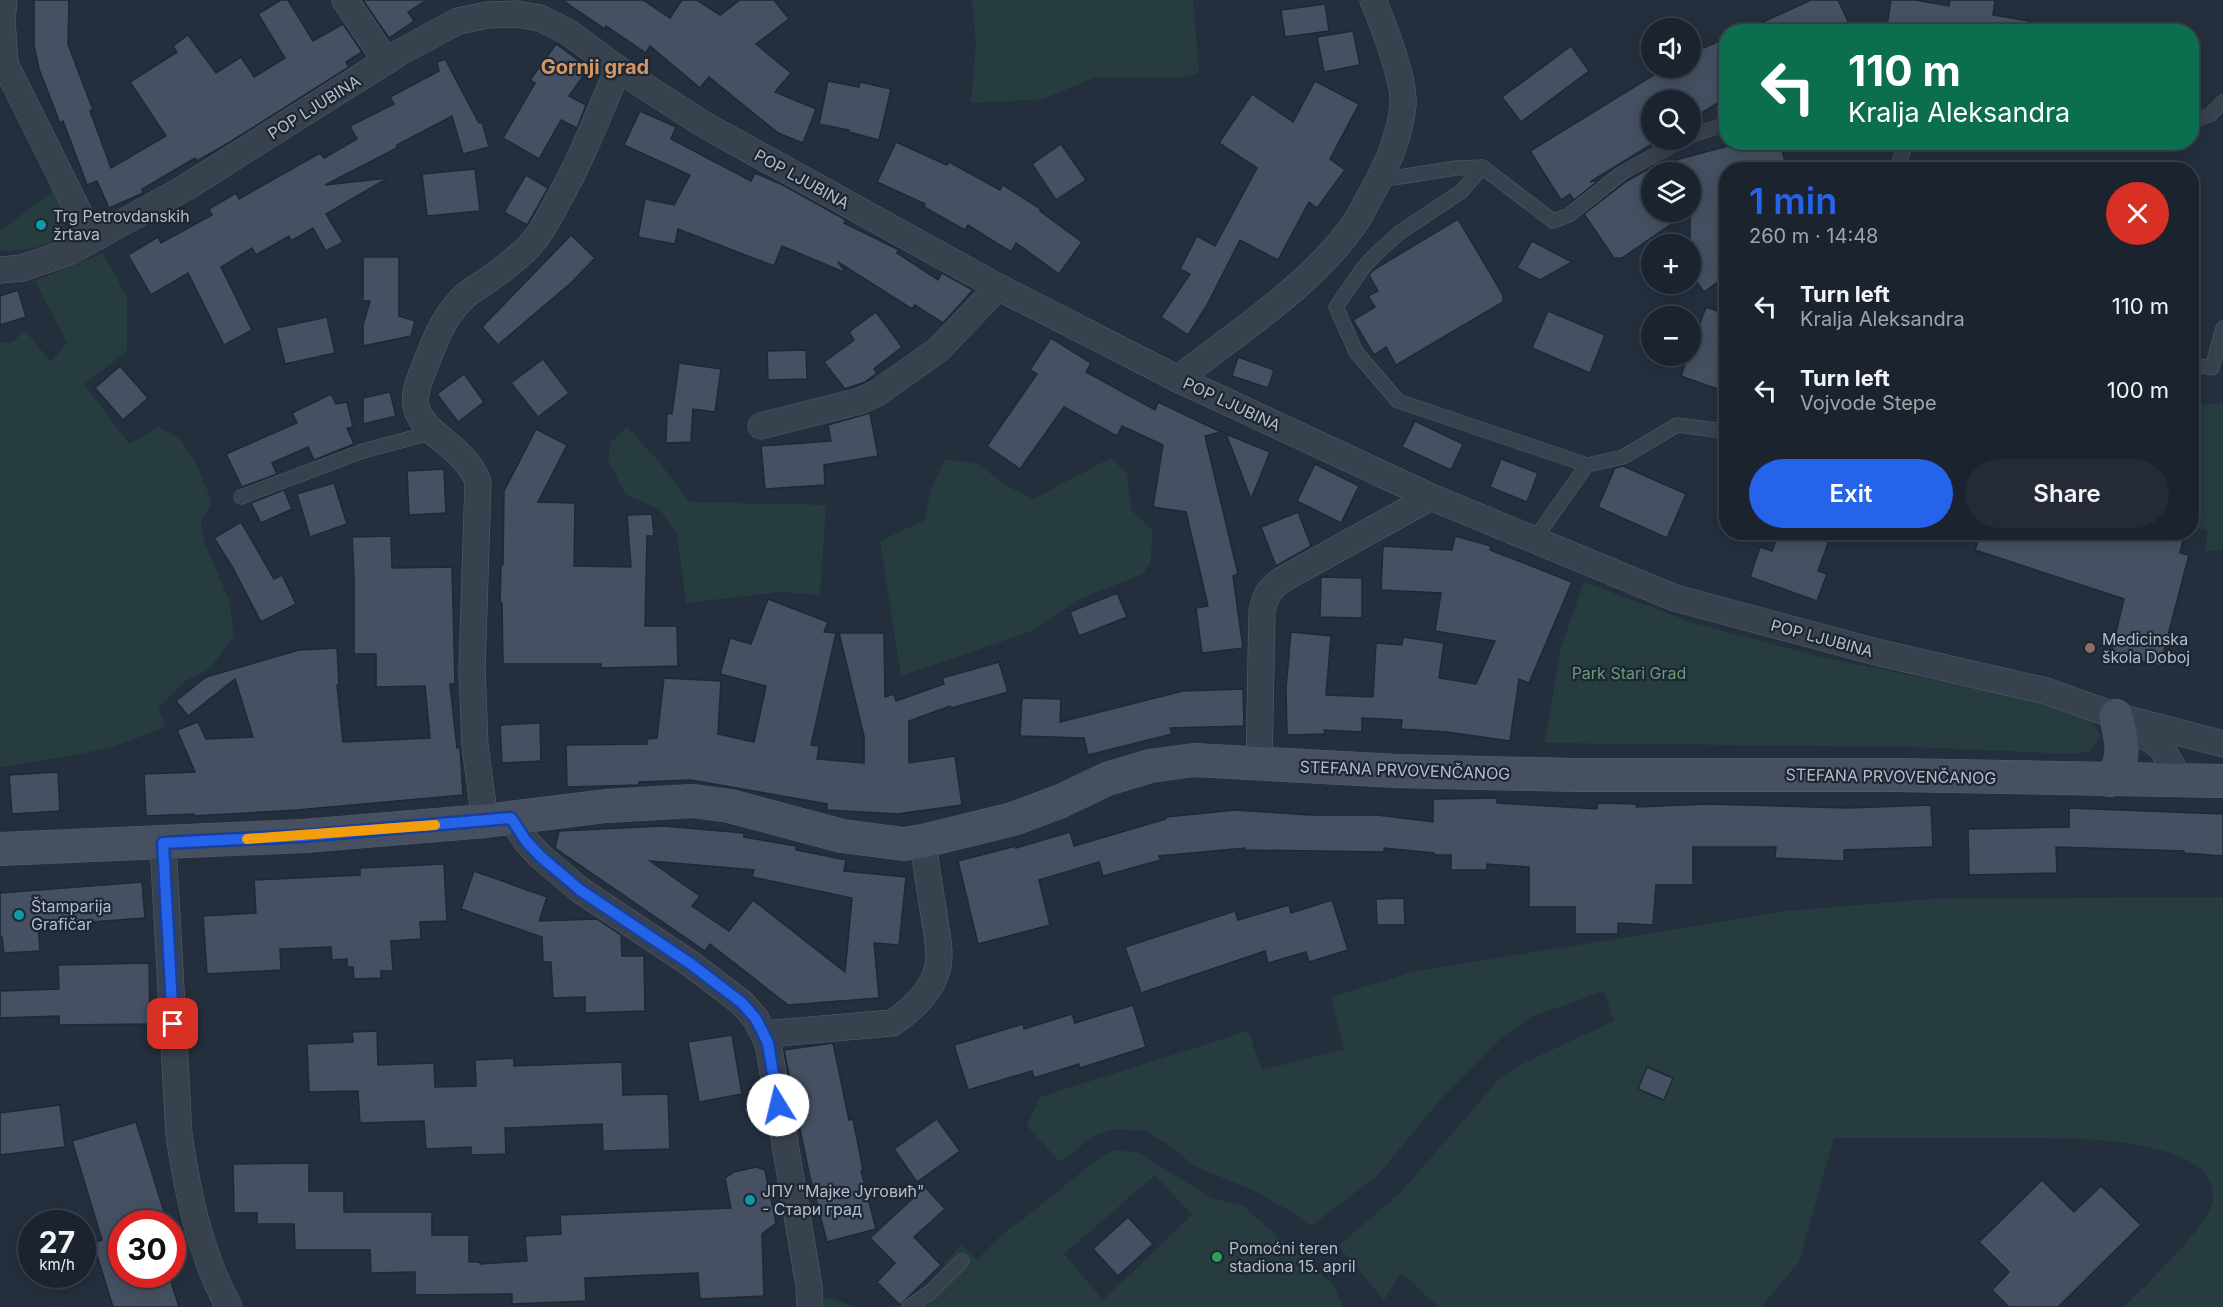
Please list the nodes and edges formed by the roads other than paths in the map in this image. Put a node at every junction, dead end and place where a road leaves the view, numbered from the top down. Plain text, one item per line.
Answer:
1 (4, 0) edge
2 (345, 0) edge
3 (1372, 0) edge
4 (545, 9) edge
5 (387, 61) junction
6 (3, 62) edge
7 (618, 69) junction
8 (2223, 102) edge
9 (2199, 119) edge
10 (1719, 126) edge
11 (1701, 132) edge
12 (1664, 150) edge
13 (1482, 167) junction
14 (1383, 174) junction
15 (92, 239) junction
16 (0, 270) edge
17 (998, 287) junction
18 (2223, 328) edge
19 (2199, 365) edge
20 (1178, 379) junction
21 (761, 426) dead end
22 (1719, 430) edge
23 (434, 432) junction
24 (1587, 465) junction
25 (1431, 496) junction
26 (241, 497) dead end
27 (1534, 540) junction
28 (2116, 716) junction
29 (2223, 744) edge
30 (1259, 764) junction
31 (2110, 780) junction
32 (2180, 780) junction
33 (2223, 781) edge
34 (498, 820) junction
35 (922, 841) junction
36 (163, 843) junction
37 (0, 849) edge
38 (764, 1034) junction
39 (962, 1261) dead end
40 (230, 1307) edge
41 (810, 1307) edge
42 (909, 1307) edge

1 - 6 street
2 - 5 street
3 - 14 street
4 - 5 street, POP LJUBINA
4 - 7 street, POP LJUBINA
5 - 15 street, POP LJUBINA
6 - 15 street
7 - 17 street, POP LJUBINA
7 - 23 street
8 - 9 lane
10 - 11 lane
12 - 13 lane
13 - 14 lane
13 - 24 lane
14 - 20 street
15 - 16 street, POP LJUBINA
17 - 20 street, POP LJUBINA
17 - 21 street
18 - 19 lane
20 - 25 street, POP LJUBINA
22 - 24 lane
23 - 26 lane
23 - 34 street
24 - 27 lane
25 - 27 street, POP LJUBINA
25 - 30 street
27 - 28 street, POP LJUBINA
28 - 29 street
28 - 31 street
28 - 32 street
30 - 31 street, STEFANA PRVOVENČANOG
30 - 35 street, STEFANA PRVOVENČANOG
31 - 32 street, STEFANA PRVOVENČANOG
32 - 33 street, STEFANA PRVOVENČANOG
34 - 35 street, STEFANA PRVOVENČANOG
34 - 36 street, STEFANA PRVOVENČANOG
34 - 38 street
35 - 38 street
36 - 37 street, STEFANA PRVOVENČANOG
36 - 40 street
38 - 41 street
39 - 42 lane

